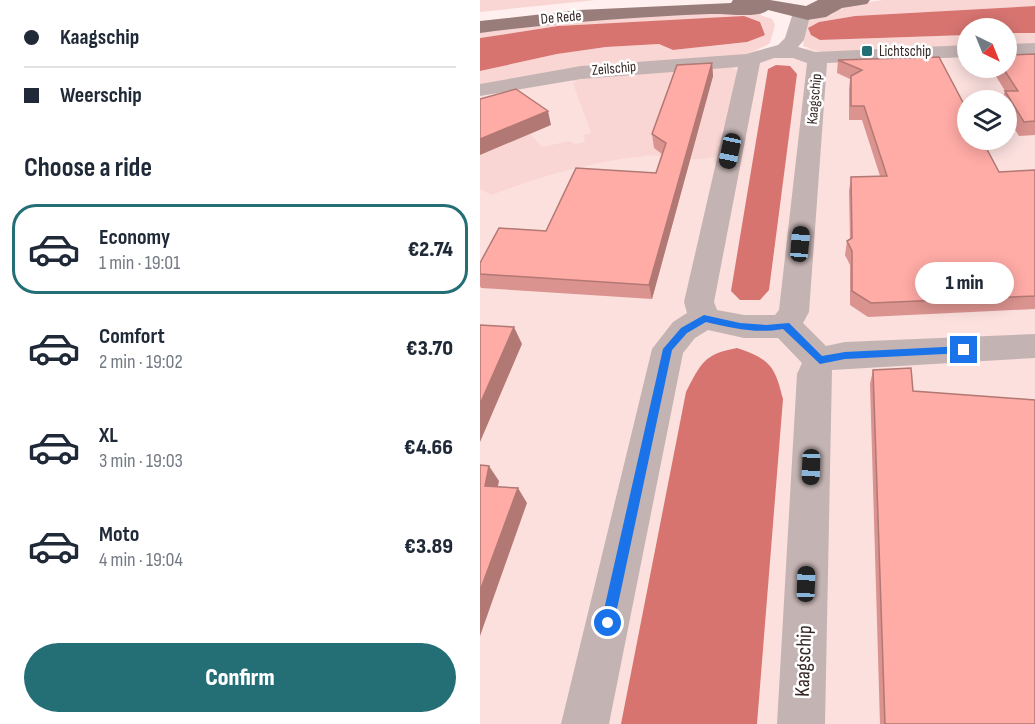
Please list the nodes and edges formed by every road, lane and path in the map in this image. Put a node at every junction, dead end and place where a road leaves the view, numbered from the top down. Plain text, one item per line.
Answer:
1 (655, 0) edge
2 (861, 0) edge
3 (832, 1) edge
4 (757, 4) edge
5 (802, 14) junction
6 (780, 15) junction
7 (480, 16) edge
8 (480, 27) edge
9 (1035, 49) edge
10 (1017, 50) edge
11 (957, 51) edge
12 (794, 52) junction
13 (750, 60) junction
14 (480, 90) edge
15 (704, 318) junction
16 (785, 325) junction
17 (1035, 346) edge
18 (820, 360) junction
19 (585, 724) edge
20 (801, 724) edge

1 - 7 main road, De Rede
2 - 3 main road
3 - 5 main road
4 - 5 main road
4 - 6 main road
4 - 8 main road, De Rede
5 - 6 main road
5 - 12 street
6 - 12 street, Kaagschip
9 - 10 street
11 - 12 street
12 - 13 street
12 - 16 street, Kaagschip
13 - 14 street, Zeilschip
13 - 15 street
15 - 16 street
15 - 19 street
16 - 18 street
17 - 18 street
18 - 20 street, Kaagschip

